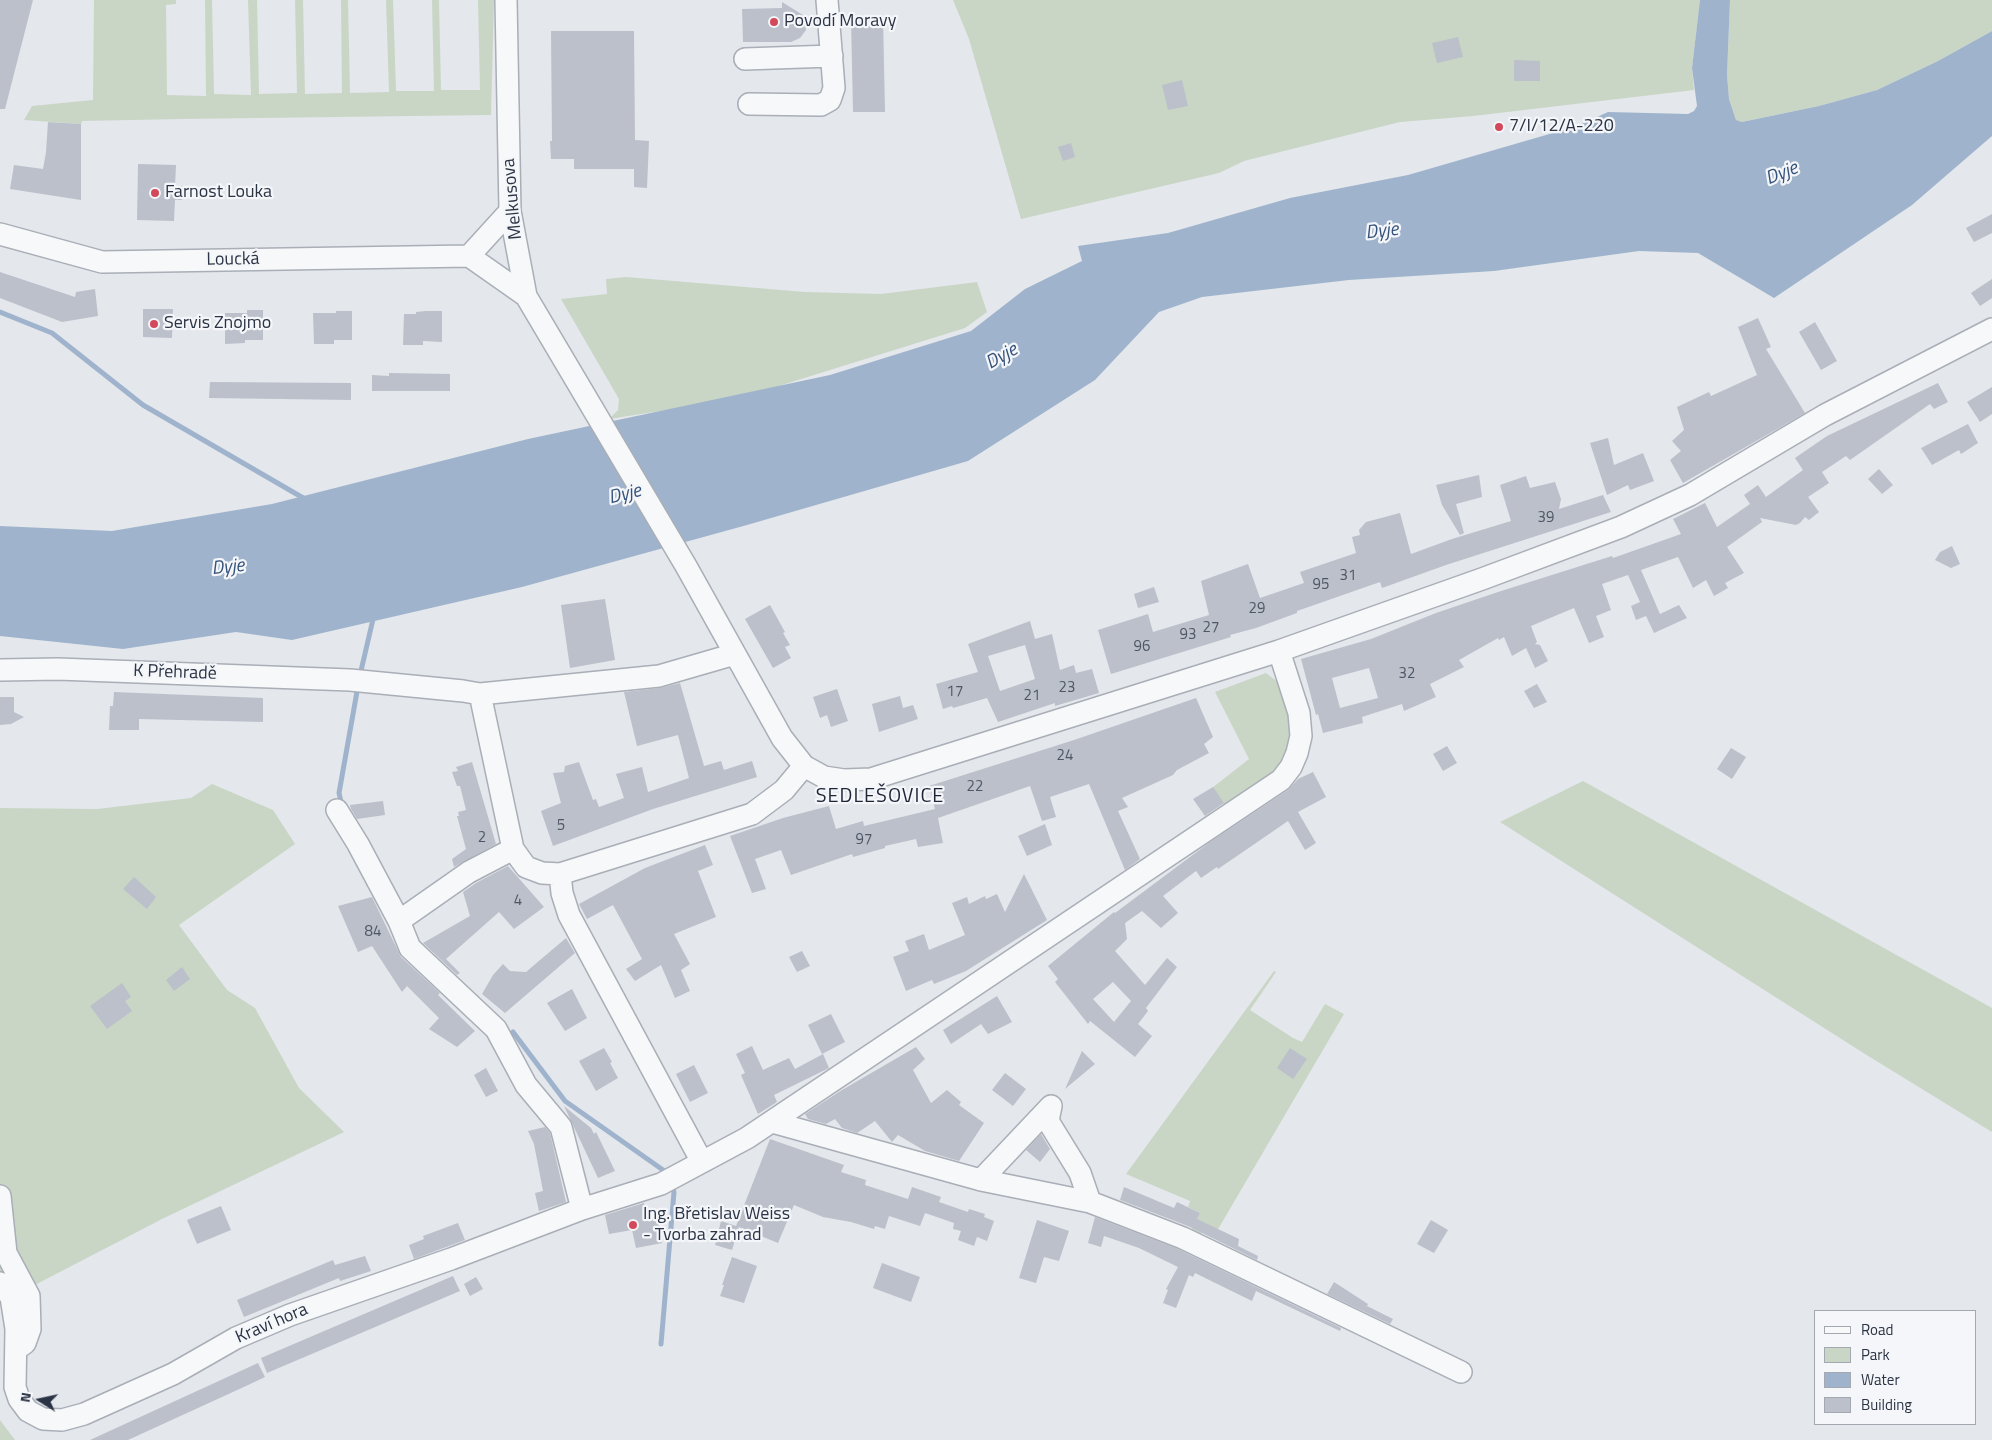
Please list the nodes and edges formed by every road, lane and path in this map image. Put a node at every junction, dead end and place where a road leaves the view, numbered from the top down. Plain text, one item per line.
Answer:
1 (506, 0) edge
2 (827, 0) edge
3 (832, 56) junction
4 (745, 59) dead end
5 (749, 104) dead end
6 (510, 211) junction
7 (0, 234) edge
8 (469, 256) junction
9 (526, 296) junction
10 (1992, 329) edge
11 (1279, 651) junction
12 (735, 654) junction
13 (0, 670) edge
14 (480, 694) junction
15 (804, 766) junction
16 (337, 810) dead end
17 (513, 849) junction
18 (560, 874) junction
19 (399, 921) junction
20 (772, 1122) junction
21 (702, 1162) junction
22 (981, 1180) junction
23 (0, 1196) edge
24 (1090, 1202) junction
25 (582, 1209) junction
26 (6, 1272) edge
27 (8, 1348) edge
28 (1461, 1372) dead end

1 - 6 street, Melkusova
2 - 3 street
3 - 4 street
3 - 5 street
6 - 8 street
6 - 9 street, Melkusova
7 - 8 street, Loucká
8 - 9 street
9 - 12 street, Melkusova
10 - 11 street
11 - 15 street
11 - 20 street, Kraví hora
12 - 14 street, K Přehradě
12 - 15 street, Melkusova
13 - 14 street, K Přehradě
14 - 17 street
15 - 18 street
16 - 19 street
17 - 18 street
17 - 19 street
18 - 21 street
19 - 25 street
20 - 21 street, Kraví hora
20 - 22 street
21 - 25 street, Kraví hora
22 - 24 street
22 - 24 street
23 - 26 street, Kraví hora
24 - 28 street
25 - 27 street, Kraví hora
26 - 27 street, Kraví hora

